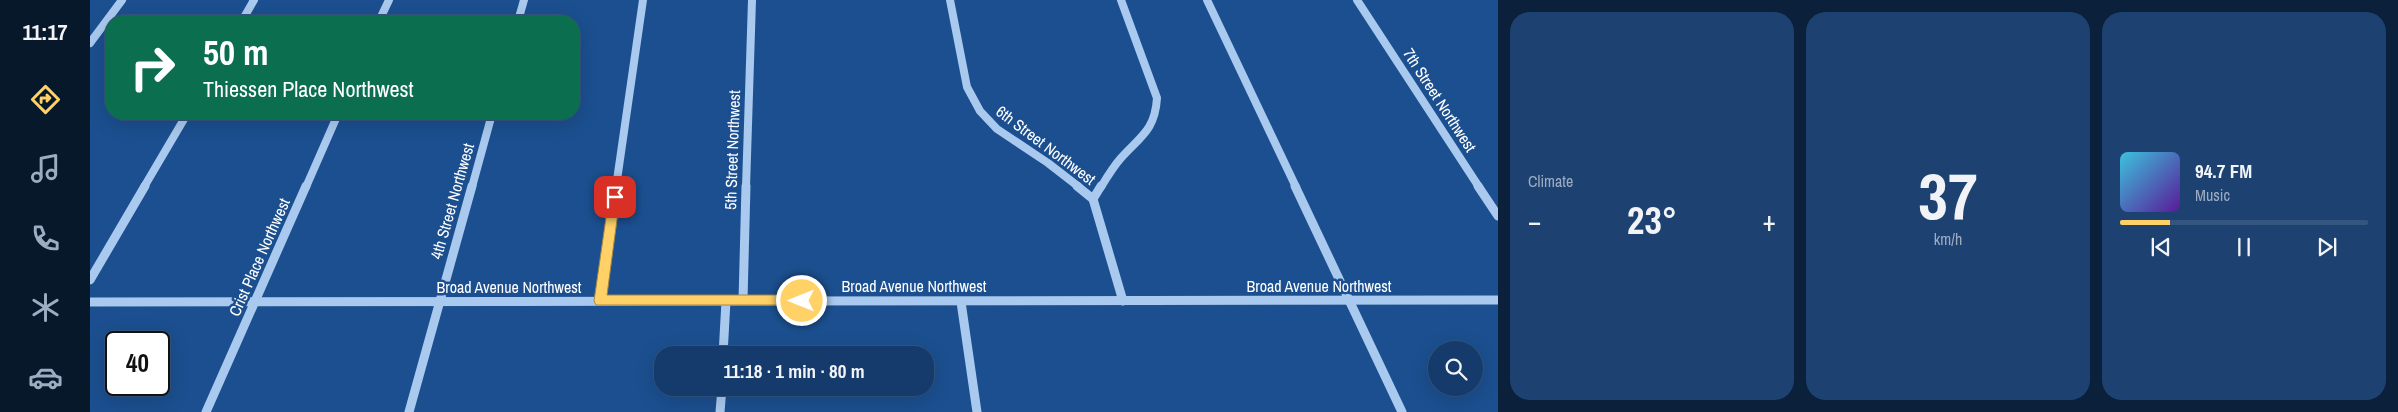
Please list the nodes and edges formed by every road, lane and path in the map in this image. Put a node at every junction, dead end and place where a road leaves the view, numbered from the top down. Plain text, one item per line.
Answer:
1 (122, 0) edge
2 (254, 0) edge
3 (389, 0) edge
4 (524, 0) edge
5 (643, 0) edge
6 (752, 0) edge
7 (950, 0) edge
8 (1121, 0) edge
9 (1207, 0) edge
10 (1357, 0) edge
11 (111, 15) edge
12 (245, 15) edge
13 (382, 15) edge
14 (520, 15) edge
15 (105, 23) edge
16 (90, 43) edge
17 (183, 120) edge
18 (335, 120) edge
19 (490, 120) edge
20 (1093, 199) junction
21 (1498, 216) edge
22 (90, 280) edge
23 (743, 300) junction
24 (1498, 300) edge
25 (600, 301) junction
26 (726, 301) junction
27 (1123, 301) junction
28 (1349, 301) junction
29 (90, 302) edge
30 (255, 302) junction
31 (440, 302) junction
32 (961, 302) junction
33 (724, 346) edge
34 (721, 396) edge
35 (206, 412) edge
36 (409, 412) edge
37 (720, 412) edge
38 (977, 412) edge
39 (1402, 412) edge

1 - 11 street
2 - 12 street
3 - 13 street
4 - 14 street
5 - 25 street
6 - 23 street, 5th Street Northwest
7 - 20 street, 6th Street Northwest
8 - 20 street
9 - 28 street
10 - 21 street, 7th Street Northwest
15 - 16 street
17 - 22 street
18 - 30 street, Crist Place Northwest
19 - 31 street, 4th Street Northwest
20 - 27 street
23 - 26 street, Broad Avenue Northwest
23 - 32 street, Broad Avenue Northwest
24 - 28 street, Broad Avenue Northwest
25 - 26 street, Broad Avenue Northwest
25 - 31 street, Broad Avenue Northwest
26 - 33 street
27 - 28 street, Broad Avenue Northwest
27 - 32 street, Broad Avenue Northwest
28 - 39 street
29 - 30 street, Broad Avenue Northwest
30 - 31 street, Broad Avenue Northwest
30 - 35 street, Crist Place Northwest
31 - 36 street, 4th Street Northwest
32 - 38 street
34 - 37 street

